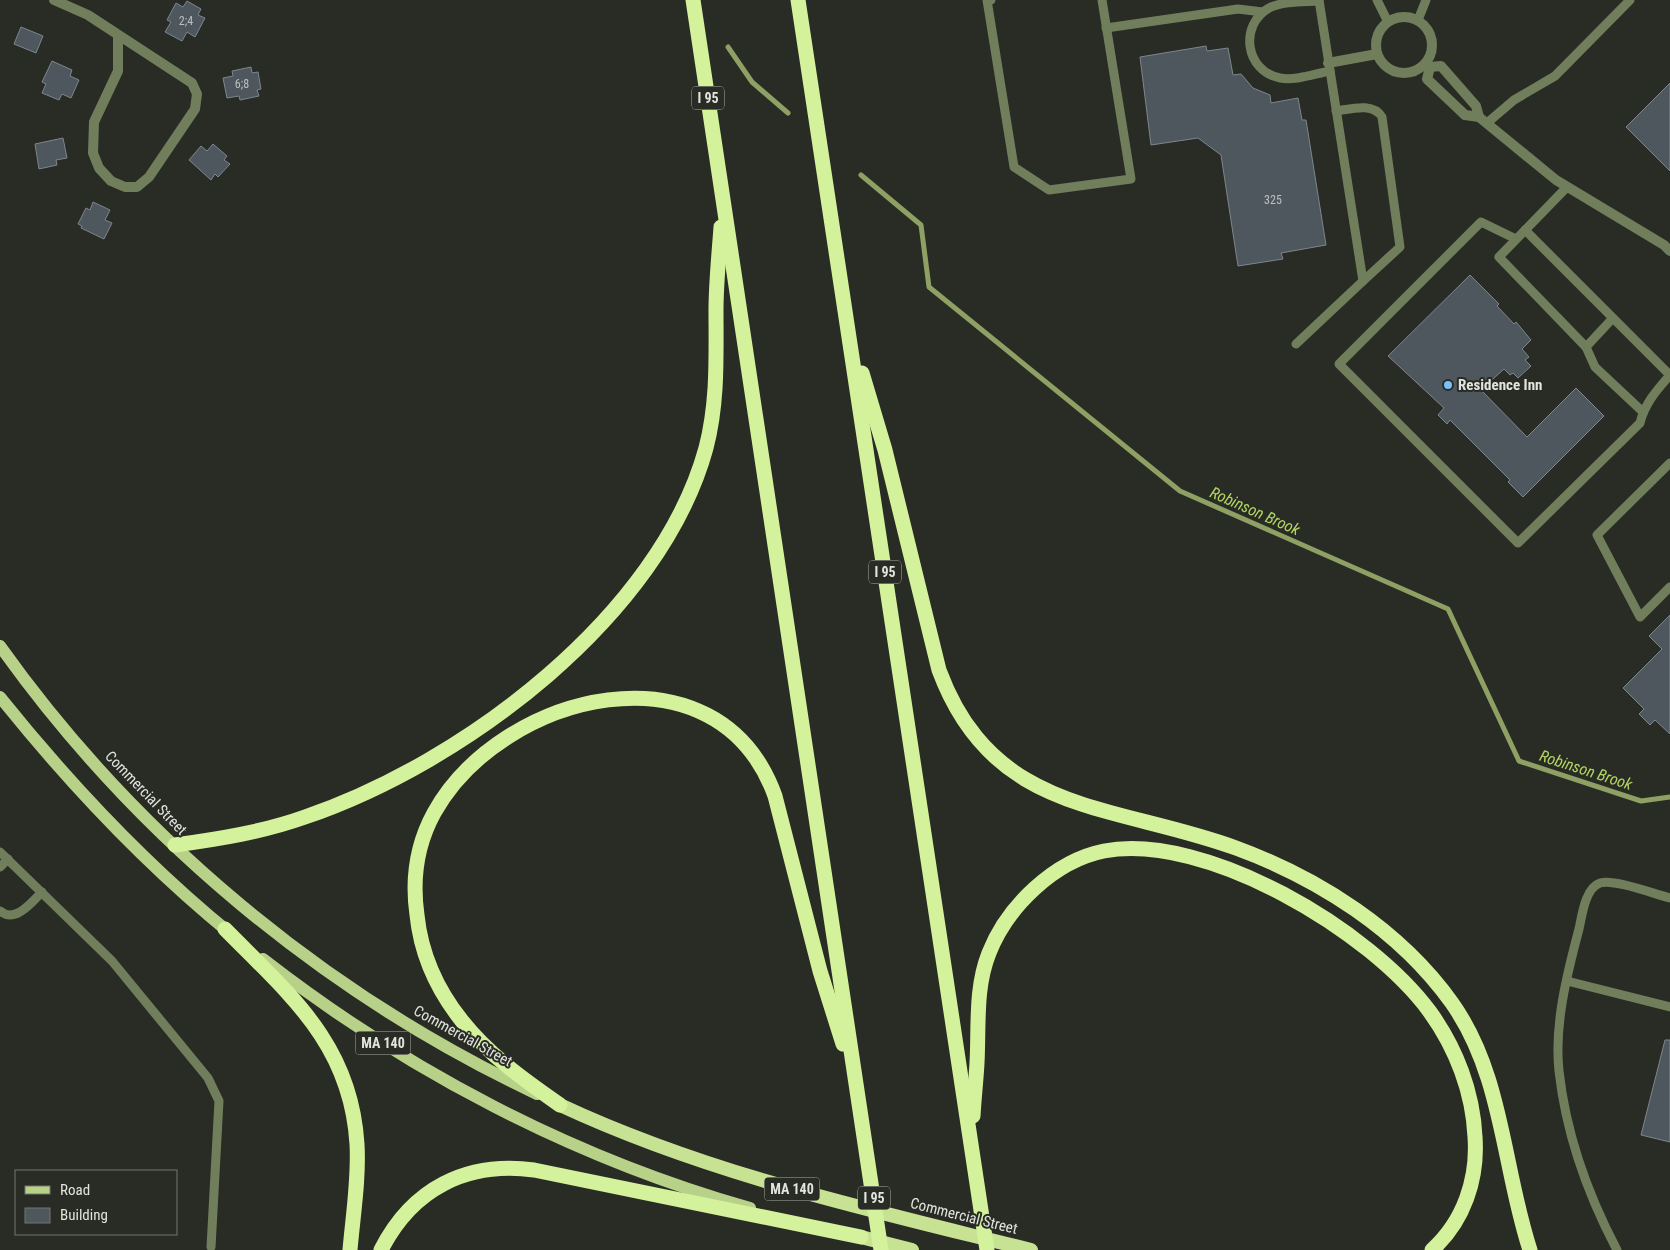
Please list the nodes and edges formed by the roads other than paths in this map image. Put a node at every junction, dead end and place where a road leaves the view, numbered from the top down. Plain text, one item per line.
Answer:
1 (54, 0) edge
2 (693, 0) edge
3 (798, 0) edge
4 (991, 0) edge
5 (1102, 0) edge
6 (1377, 0) edge
7 (1426, 0) edge
8 (1630, 0) edge
9 (1319, 1) edge
10 (1263, 12) junction
11 (1418, 20) junction
12 (1388, 22) junction
13 (1106, 28) junction
14 (118, 37) junction
15 (1378, 54) junction
16 (1428, 65) junction
17 (1329, 67) junction
18 (1336, 110) junction
19 (1483, 120) junction
20 (1567, 187) junction
21 (722, 196) junction
22 (1525, 230) junction
23 (1516, 239) junction
24 (1670, 251) edge
25 (1363, 281) junction
26 (1612, 319) junction
27 (847, 322) junction
28 (1296, 344) dead end
29 (1586, 347) junction
30 (1670, 375) edge
31 (1643, 412) junction
32 (1670, 464) edge
33 (1670, 587) edge
34 (0, 646) edge
35 (0, 696) edge
36 (175, 845) junction
37 (0, 852) edge
38 (8, 859) junction
39 (0, 867) edge
40 (42, 892) junction
41 (1670, 898) edge
42 (0, 912) edge
43 (225, 929) junction
44 (1567, 981) junction
45 (1670, 1007) edge
46 (858, 1089) junction
47 (560, 1105) junction
48 (971, 1145) junction
49 (860, 1237) junction
50 (211, 1247) dead end
51 (350, 1250) edge
52 (381, 1250) edge
53 (881, 1250) edge
54 (912, 1250) edge
55 (987, 1250) edge
56 (1031, 1250) edge
57 (1432, 1250) edge
58 (1530, 1250) edge
59 (1617, 1250) edge

1 - 14 street
2 - 21 highway, I 95
3 - 27 highway, I 95
4 - 13 lane
5 - 13 lane
6 - 12 lane
7 - 11 lane
8 - 19 lane
9 - 10 lane
9 - 17 lane
10 - 13 lane
10 - 17 lane
11 - 12 street
11 - 16 street
12 - 15 street
14 - 14 street
15 - 16 street
15 - 17 street
16 - 19 street
16 - 19 street
17 - 18 lane
18 - 25 lane
18 - 25 lane
19 - 20 street
20 - 22 lane
20 - 24 street
21 - 36 highway
21 - 46 highway, I 95
22 - 23 lane
22 - 26 lane
23 - 29 lane
23 - 31 lane
25 - 28 lane
26 - 29 lane
26 - 30 lane
27 - 48 highway, I 95
27 - 58 highway
29 - 31 lane
30 - 31 lane
32 - 33 lane
34 - 36 main road, Commercial Street / MA 140
35 - 43 main road, MA 140
36 - 47 main road, Commercial Street / MA 140
37 - 38 lane
38 - 39 lane
38 - 40 lane
40 - 42 lane
40 - 50 lane
41 - 44 lane
43 - 49 main road, MA 140
43 - 51 highway
44 - 45 lane
44 - 59 lane
46 - 47 highway
46 - 53 highway, I 95
47 - 56 highway, Commercial Street / MA 140
48 - 55 highway, I 95
48 - 57 highway
49 - 52 highway
49 - 54 highway, MA 140

